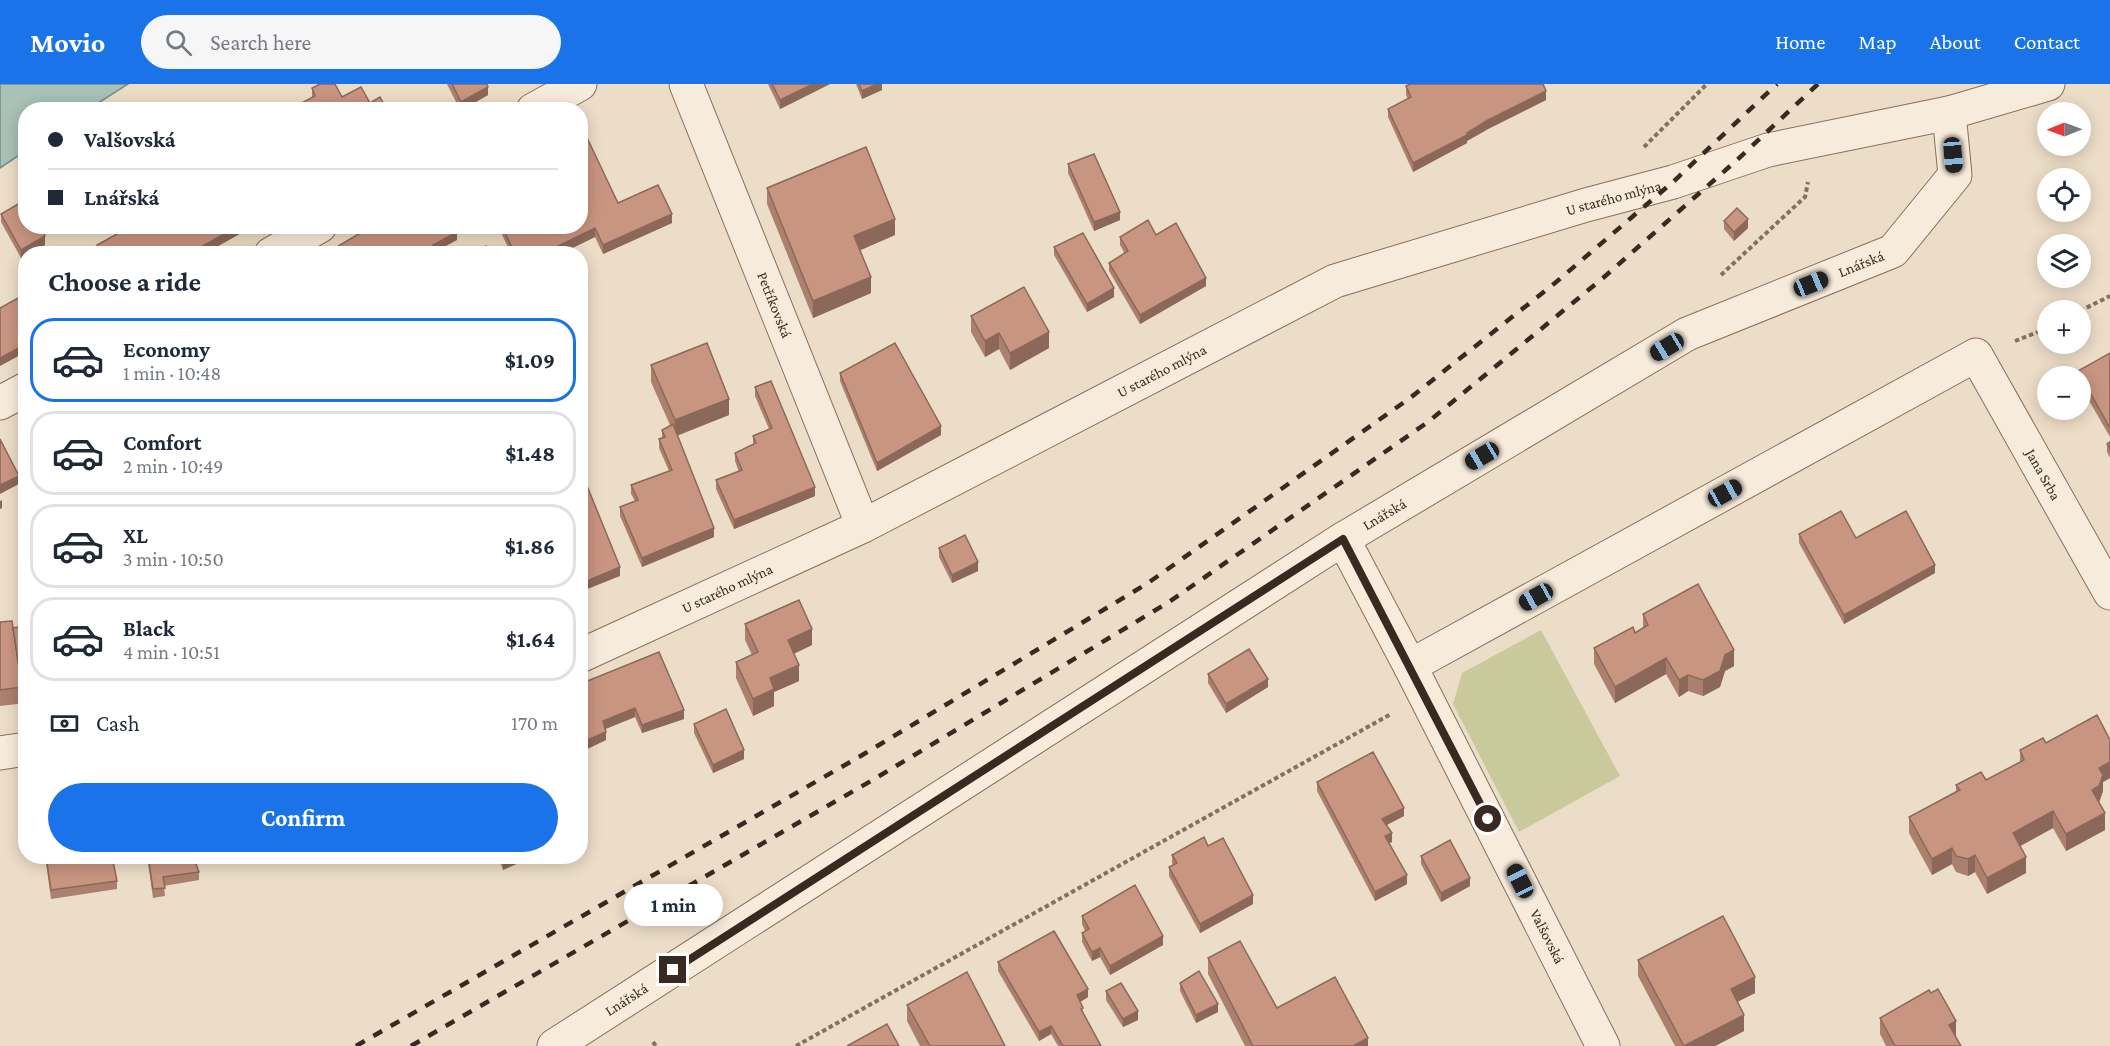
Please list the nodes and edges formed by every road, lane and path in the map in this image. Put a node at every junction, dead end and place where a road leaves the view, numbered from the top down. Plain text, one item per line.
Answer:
1 (580, 84) edge
2 (686, 84) edge
3 (2048, 84) edge
4 (547, 102) edge
5 (1949, 113) junction
6 (1819, 139) junction
7 (306, 234) edge
8 (285, 246) edge
9 (2110, 296) edge
10 (2091, 306) edge
11 (1687, 334) junction
12 (18, 393) edge
13 (0, 403) edge
14 (863, 526) junction
15 (1343, 539) junction
16 (2110, 593) edge
17 (588, 652) edge
18 (1410, 666) junction
19 (1425, 695) junction
20 (18, 750) edge
21 (0, 753) edge
22 (554, 1046) edge
23 (796, 1046) edge
24 (1603, 1046) edge

1 - 4 street
2 - 14 street, Petříkovská
3 - 5 street, U starého mlýna
5 - 6 street, U starého mlýna
5 - 11 street, Lnářská
6 - 11 path
6 - 14 street, U starého mlýna
7 - 8 street
9 - 10 path
11 - 15 street, Lnářská
12 - 13 street
14 - 17 street, U starého mlýna
15 - 18 street, Valšovská
15 - 22 street, Lnářská
16 - 18 street, Jana Srba
18 - 19 street, Valšovská
19 - 23 path
19 - 24 street, Valšovská
20 - 21 street

